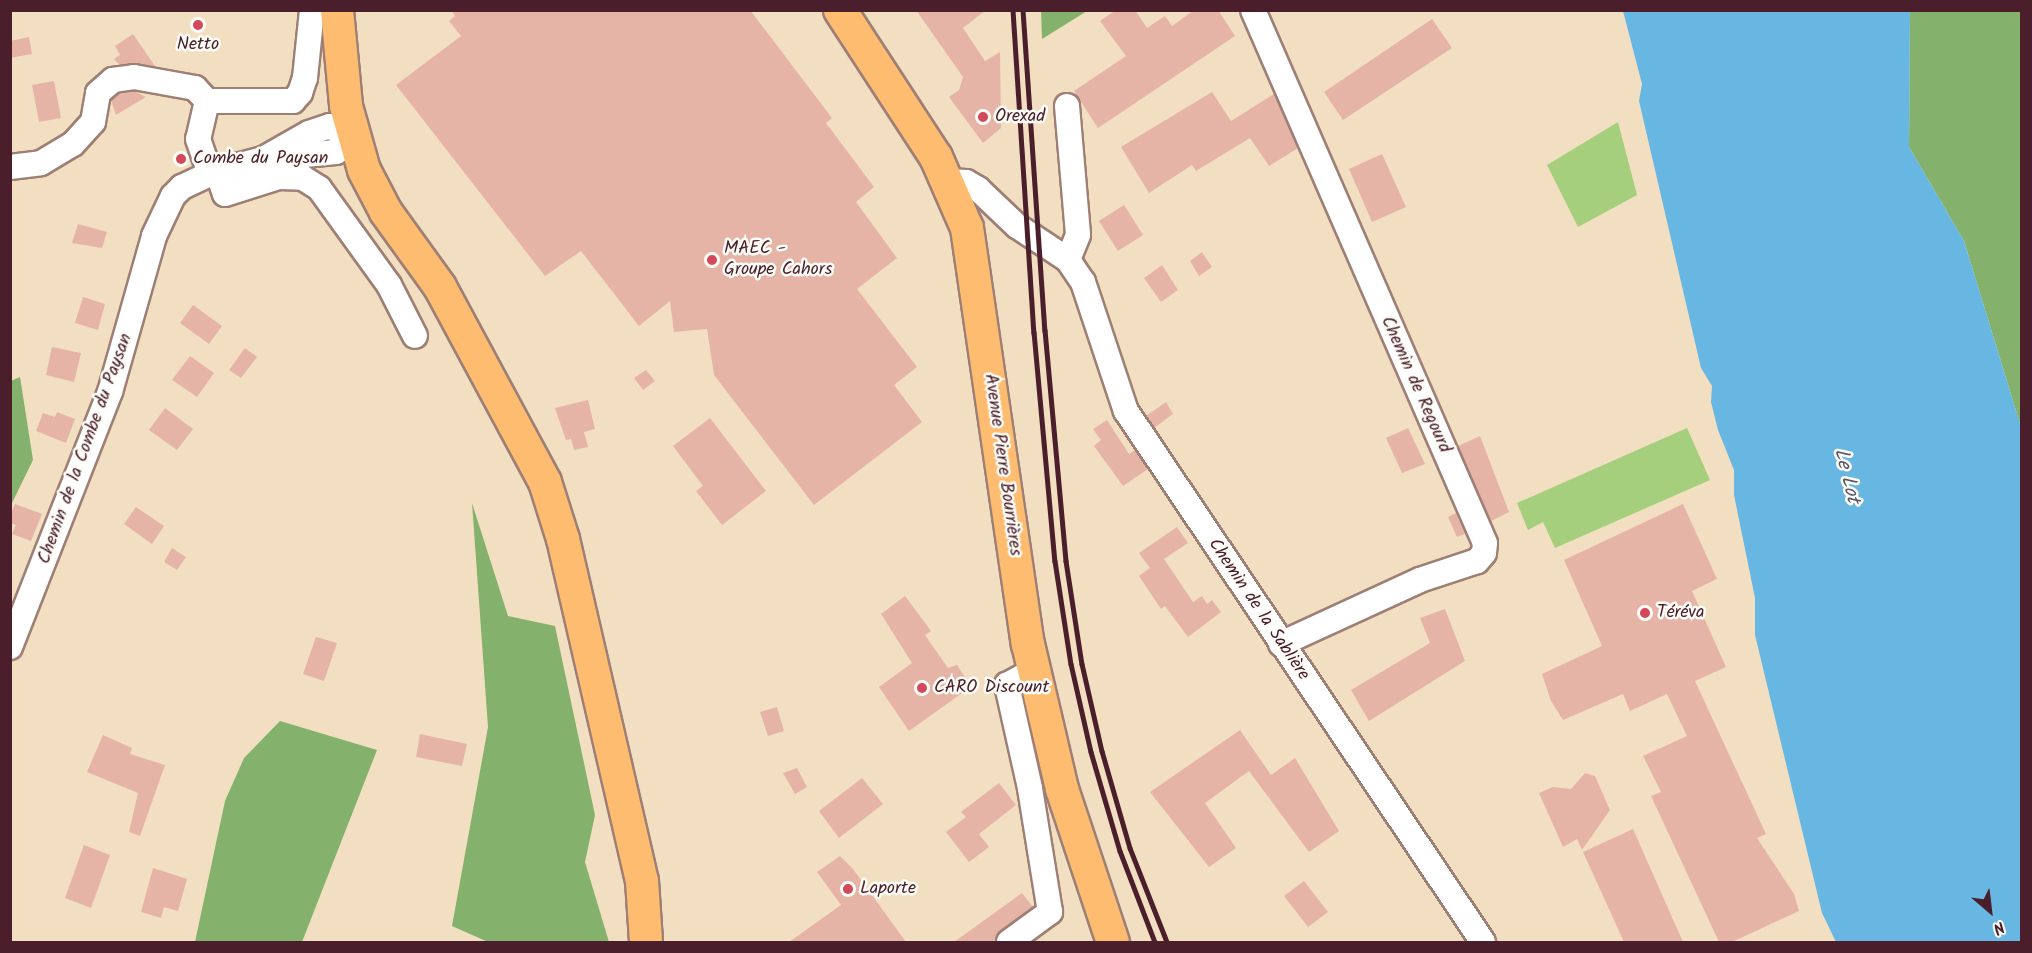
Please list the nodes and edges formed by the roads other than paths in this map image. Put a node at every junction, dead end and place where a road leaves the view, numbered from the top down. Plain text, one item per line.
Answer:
1 (312, 10) edge
2 (336, 10) edge
3 (840, 10) edge
4 (1253, 10) edge
5 (207, 101) junction
6 (1067, 106) dead end
7 (340, 139) junction
8 (10, 167) edge
9 (214, 172) junction
10 (949, 180) junction
11 (1017, 226) junction
12 (967, 228) junction
13 (1068, 260) junction
14 (416, 336) dead end
15 (1281, 644) junction
16 (10, 647) edge
17 (1034, 670) junction
18 (646, 942) edge
19 (1009, 942) edge
20 (1113, 942) edge
21 (1483, 942) edge

1 - 5 street
2 - 7 main road
3 - 10 main road, Avenue Pierre Bourrières
4 - 15 street, Chemin de Regourd
5 - 8 street
5 - 9 street
6 - 13 street
7 - 9 street, Chemin de la Combe du Paysan
7 - 18 main road
9 - 14 street
9 - 16 street, Chemin de la Combe du Paysan
10 - 11 street, Chemin de la Sablière
10 - 12 main road, Avenue Pierre Bourrières
11 - 12 street, Chemin de la Sablière
11 - 13 street, Chemin de la Sablière
12 - 17 main road, Avenue Pierre Bourrières
13 - 15 street, Chemin de la Sablière
15 - 21 street, Chemin de la Sablière
17 - 19 street
17 - 20 main road, Avenue Pierre Bourrières

